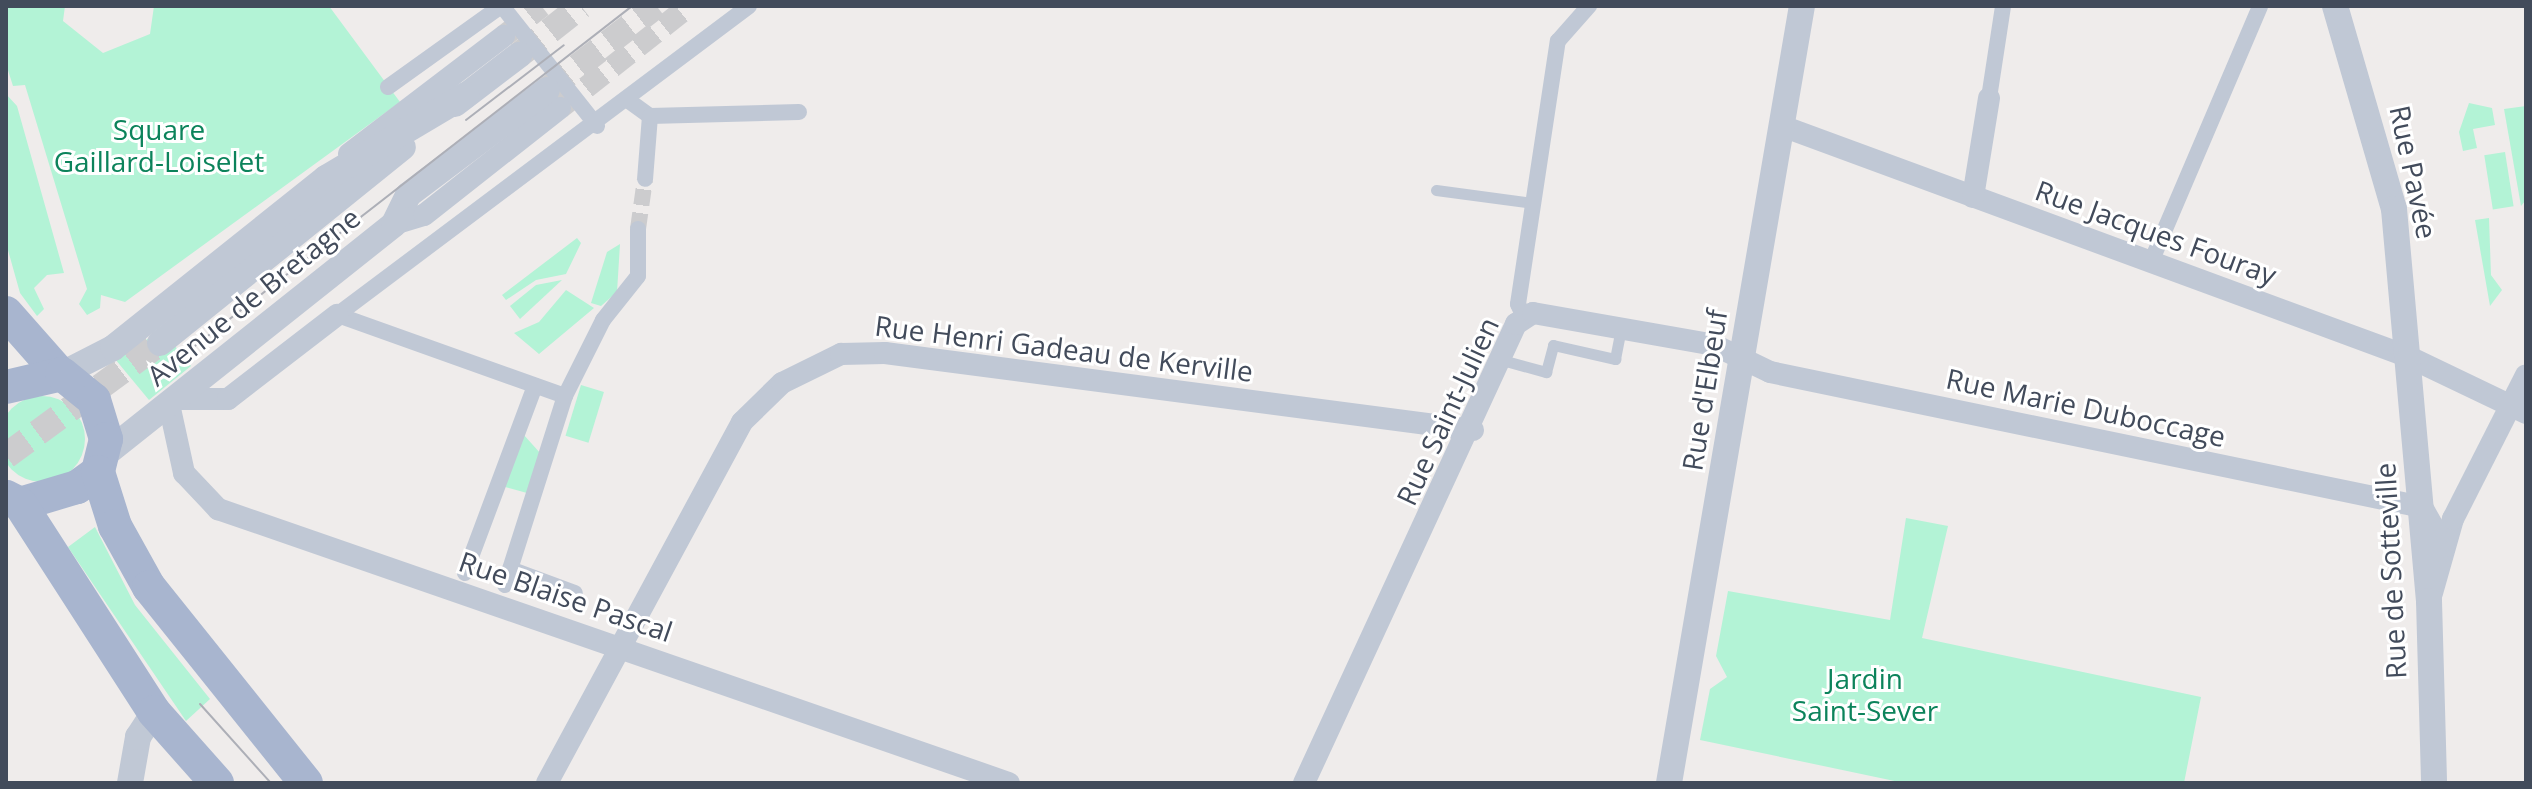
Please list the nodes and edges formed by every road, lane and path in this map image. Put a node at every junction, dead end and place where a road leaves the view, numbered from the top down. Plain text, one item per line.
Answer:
1 (502, 6) edge
2 (749, 6) edge
3 (1589, 6) edge
4 (1802, 6) edge
5 (2003, 6) edge
6 (2260, 6) edge
7 (2335, 6) edge
8 (511, 45) joint
9 (388, 87) dead end
10 (466, 95) junction
11 (1989, 98) joint
12 (553, 99) tunnel mouth
13 (629, 101) junction
14 (799, 112) dead end
15 (650, 116) junction
16 (597, 126) junction
17 (1782, 126) junction
18 (326, 178) junction
19 (645, 179) tunnel mouth
20 (1436, 190) dead end
21 (1973, 197) junction
22 (1533, 203) junction
23 (638, 229) tunnel mouth
24 (2151, 262) junction
25 (6, 313) edge
26 (337, 315) junction
27 (1524, 317) junction
28 (1621, 328) junction
29 (160, 343) tunnel mouth
30 (1742, 354) junction
31 (2409, 357) junction
32 (1502, 360) junction
33 (208, 371) junction
34 (61, 374) junction
35 (2526, 375) edge
36 (535, 386) junction
37 (6, 387) edge
38 (565, 396) junction
39 (228, 399) junction
40 (172, 402) junction
41 (2516, 408) edge
42 (1473, 430) junction
43 (101, 464) junction
44 (13, 500) edge
45 (2422, 507) junction
46 (2444, 546) junction
47 (465, 573) dead end
48 (574, 596) dead end
49 (2429, 601) junction
50 (620, 645) junction
51 (154, 712) junction
52 (130, 783) edge
53 (217, 783) edge
54 (306, 783) edge
55 (547, 783) edge
56 (1009, 783) edge
57 (1304, 783) edge
58 (1669, 783) edge
59 (2434, 783) edge

1 - 9 street
1 - 16 street
2 - 13 street
3 - 22 street, Rue Saint-Julien
4 - 17 street, Rue d'Elbeuf
5 - 11 street
6 - 24 street
7 - 31 street, Rue Pavée
8 - 10 street, Avenue de Bretagne
8 - 18 street
10 - 18 street, Avenue de Bretagne
10 - 29 street, Avenue de Bretagne
11 - 21 street
12 - 33 street, Avenue de Bretagne
13 - 15 street
13 - 16 street
14 - 15 street
15 - 19 street
16 - 26 street
17 - 21 street, Rue Jacques Fouray
17 - 30 street, Rue d'Elbeuf
18 - 34 street, Avenue de Bretagne
20 - 22 lane
21 - 24 street, Rue Jacques Fouray
22 - 27 street, Rue Saint-Julien
23 - 38 street
24 - 31 street, Rue Jacques Fouray
25 - 34 main road
26 - 36 street
26 - 39 street
27 - 28 street, Rue Marie Duboccage
27 - 32 street, Rue Saint-Julien
28 - 30 street, Rue Marie Duboccage
28 - 32 lane
30 - 45 street, Rue Marie Duboccage
30 - 58 street, Rue d'Elbeuf
31 - 41 street, Rue Jacques Fouray
31 - 45 street, Rue de Sotteville
32 - 42 street, Rue Saint-Julien
33 - 39 street
33 - 40 street, Avenue de Bretagne
34 - 37 main road
34 - 43 main road
35 - 41 street
36 - 38 street
36 - 47 street
38 - 48 street
39 - 40 street
40 - 43 street, Avenue de Bretagne
40 - 50 street, Rue Blaise Pascal
41 - 46 street
42 - 50 street, Rue Henri Gadeau de Kerville
42 - 57 street, Rue Saint-Julien
43 - 44 main road
43 - 54 main road
44 - 51 main road
45 - 46 street
45 - 49 street, Rue de Sotteville
46 - 49 street
49 - 59 street, Rue de Sotteville
50 - 55 street, Rue Henri Gadeau de Kerville
50 - 56 street, Rue Blaise Pascal
51 - 52 street
51 - 53 main road

